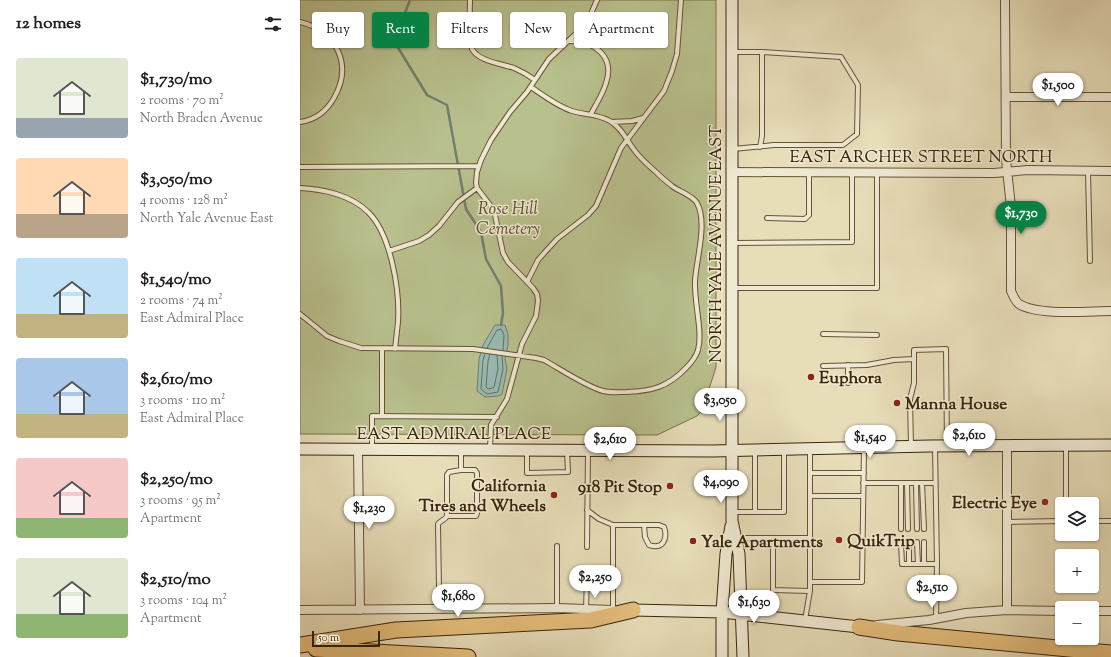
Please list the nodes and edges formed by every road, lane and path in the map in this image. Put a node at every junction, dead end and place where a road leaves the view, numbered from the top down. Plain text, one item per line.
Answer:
1 (470, 0) edge
2 (597, 0) edge
3 (681, 0) edge
4 (732, 0) edge
5 (1005, 0) edge
6 (300, 22) edge
7 (569, 40) junction
8 (732, 52) junction
9 (762, 52) junction
10 (535, 80) junction
11 (530, 87) junction
12 (1006, 97) junction
13 (1111, 97) edge
14 (591, 114) junction
15 (643, 118) junction
16 (300, 122) edge
17 (612, 122) junction
18 (627, 140) junction
19 (760, 146) junction
20 (732, 149) junction
21 (478, 166) junction
22 (300, 167) edge
23 (1088, 171) junction
24 (1111, 171) edge
25 (731, 172) junction
26 (809, 172) junction
27 (852, 172) junction
28 (877, 172) junction
29 (1008, 172) junction
30 (300, 188) edge
31 (477, 188) junction
32 (767, 218) dead end
33 (732, 243) junction
34 (389, 251) junction
35 (1090, 261) dead end
36 (527, 282) junction
37 (732, 288) junction
38 (1111, 311) edge
39 (300, 314) edge
40 (823, 334) dead end
41 (877, 335) dead end
42 (382, 349) junction
43 (395, 349) junction
44 (519, 355) junction
45 (914, 359) junction
46 (823, 366) dead end
47 (848, 366) junction
48 (848, 383) dead end
49 (382, 416) junction
50 (497, 417) junction
51 (1007, 445) junction
52 (1066, 445) junction
53 (1111, 445) edge
54 (911, 446) junction
55 (935, 446) junction
56 (947, 446) junction
57 (864, 447) junction
58 (784, 448) junction
59 (810, 448) junction
60 (300, 449) edge
61 (461, 449) junction
62 (490, 449) junction
63 (755, 449) junction
64 (358, 450) junction
65 (372, 450) junction
66 (526, 450) junction
67 (567, 450) junction
68 (588, 450) junction
69 (732, 450) junction
70 (461, 470) junction
71 (810, 473) junction
72 (864, 473) junction
73 (864, 483) junction
74 (901, 483) junction
75 (907, 483) junction
76 (916, 483) junction
77 (922, 483) junction
78 (934, 483) junction
79 (810, 496) junction
80 (863, 496) junction
81 (1066, 497) edge
82 (587, 510) junction
83 (755, 512) junction
84 (447, 516) junction
85 (732, 517) junction
86 (1055, 521) edge
87 (1099, 521) edge
88 (1111, 521) edge
89 (1007, 522) junction
90 (613, 525) junction
91 (644, 525) junction
92 (901, 530) dead end
93 (908, 530) dead end
94 (917, 530) dead end
95 (924, 530) dead end
96 (736, 538) junction
97 (773, 538) junction
98 (810, 538) junction
99 (901, 542) dead end
100 (909, 542) dead end
101 (917, 542) dead end
102 (924, 542) dead end
103 (557, 546) dead end
104 (587, 547) dead end
105 (909, 564) junction
106 (918, 564) junction
107 (924, 564) junction
108 (936, 564) junction
109 (586, 578) dead end
110 (810, 582) junction
111 (810, 591) junction
112 (450, 593) junction
113 (476, 593) dead end
114 (450, 608) junction
115 (557, 608) junction
116 (586, 609) junction
117 (300, 610) edge
118 (360, 610) junction
119 (613, 610) junction
120 (633, 610) junction
121 (1007, 610) junction
122 (1055, 611) edge
123 (1099, 611) edge
124 (1111, 611) edge
125 (722, 612) junction
126 (742, 614) junction
127 (936, 619) junction
128 (805, 621) junction
129 (859, 627) junction
130 (300, 645) edge
131 (300, 648) edge
132 (1111, 653) edge
133 (468, 657) edge
134 (722, 657) edge
135 (743, 657) edge

1 - 10 lane
2 - 7 lane
3 - 15 lane
4 - 8 main road, NORTH YALE AVENUE EAST
5 - 12 street
6 - 16 lane
7 - 10 lane
7 - 14 lane
8 - 9 lane
8 - 20 main road, NORTH YALE AVENUE EAST
9 - 19 lane
9 - 19 lane
10 - 11 lane
11 - 14 lane
11 - 21 lane
12 - 13 street
12 - 29 street
14 - 17 lane
15 - 17 lane
15 - 18 lane
17 - 18 lane
18 - 36 lane
18 - 44 lane
19 - 20 lane
20 - 25 main road, NORTH YALE AVENUE EAST
21 - 22 lane
21 - 31 lane
23 - 24 street, EAST ARCHER STREET NORTH
23 - 29 street, EAST ARCHER STREET NORTH
23 - 35 lane
25 - 26 street, EAST ARCHER STREET NORTH
25 - 33 main road, NORTH YALE AVENUE EAST
26 - 27 street, EAST ARCHER STREET NORTH
26 - 32 lane
27 - 28 street, EAST ARCHER STREET NORTH
27 - 33 lane
28 - 29 street, EAST ARCHER STREET NORTH
28 - 37 lane
29 - 38 street
30 - 34 lane
31 - 34 lane
31 - 36 lane
33 - 37 main road, NORTH YALE AVENUE EAST
34 - 43 lane
36 - 44 lane
37 - 69 main road, NORTH YALE AVENUE EAST
39 - 42 lane
40 - 41 lane
42 - 43 lane
42 - 49 lane
43 - 44 lane
44 - 50 lane
45 - 47 lane
45 - 54 lane
45 - 56 lane
46 - 47 lane
47 - 48 lane
49 - 50 lane
49 - 65 lane
50 - 62 lane
51 - 52 main road, EAST ADMIRAL PLACE
51 - 56 main road, EAST ADMIRAL PLACE
51 - 89 street
52 - 53 main road, EAST ADMIRAL PLACE
52 - 81 lane
54 - 55 main road, EAST ADMIRAL PLACE
54 - 57 main road, EAST ADMIRAL PLACE
55 - 56 main road, EAST ADMIRAL PLACE
55 - 78 lane
57 - 59 main road, EAST ADMIRAL PLACE
57 - 72 lane
58 - 59 main road, EAST ADMIRAL PLACE
58 - 63 main road, EAST ADMIRAL PLACE
58 - 83 lane
59 - 71 lane
60 - 64 main road, EAST ADMIRAL PLACE
61 - 62 main road, EAST ADMIRAL PLACE
61 - 65 main road, EAST ADMIRAL PLACE
61 - 70 lane
62 - 66 main road, EAST ADMIRAL PLACE
63 - 69 main road, EAST ADMIRAL PLACE
63 - 83 lane
64 - 65 main road, EAST ADMIRAL PLACE
64 - 118 street
66 - 67 main road, EAST ADMIRAL PLACE
66 - 67 lane
67 - 68 main road, EAST ADMIRAL PLACE
68 - 69 main road, EAST ADMIRAL PLACE
68 - 82 lane
69 - 85 main road, NORTH YALE AVENUE EAST
70 - 84 lane
70 - 84 lane
71 - 72 lane
71 - 79 lane
72 - 73 lane
73 - 74 lane
73 - 80 lane
74 - 75 lane
74 - 92 lane
75 - 76 lane
75 - 93 lane
76 - 77 lane
76 - 94 lane
77 - 78 lane
77 - 95 lane
78 - 108 lane
79 - 80 lane
79 - 98 lane
80 - 110 lane
82 - 90 lane
82 - 104 lane
83 - 85 lane
84 - 112 lane
85 - 96 main road
85 - 125 main road
86 - 89 lane
87 - 88 lane
89 - 121 street
90 - 91 lane
90 - 119 lane
91 - 91 lane
96 - 97 lane
96 - 126 main road
97 - 98 lane
97 - 111 lane
98 - 110 lane
99 - 105 lane
100 - 105 lane
101 - 106 lane
102 - 107 lane
103 - 115 lane
105 - 106 lane
106 - 107 lane
107 - 108 lane
108 - 127 lane
109 - 116 lane
110 - 111 lane
111 - 128 lane
112 - 113 lane
112 - 114 lane
114 - 115 street
114 - 118 street
115 - 116 street
116 - 119 street
117 - 118 street
119 - 120 street
120 - 125 main road
120 - 130 highway
121 - 122 street
121 - 127 street
123 - 124 street
125 - 126 main road
125 - 134 main road
126 - 128 main road
126 - 135 main road
127 - 129 street
128 - 129 main road
129 - 132 highway
131 - 133 highway

